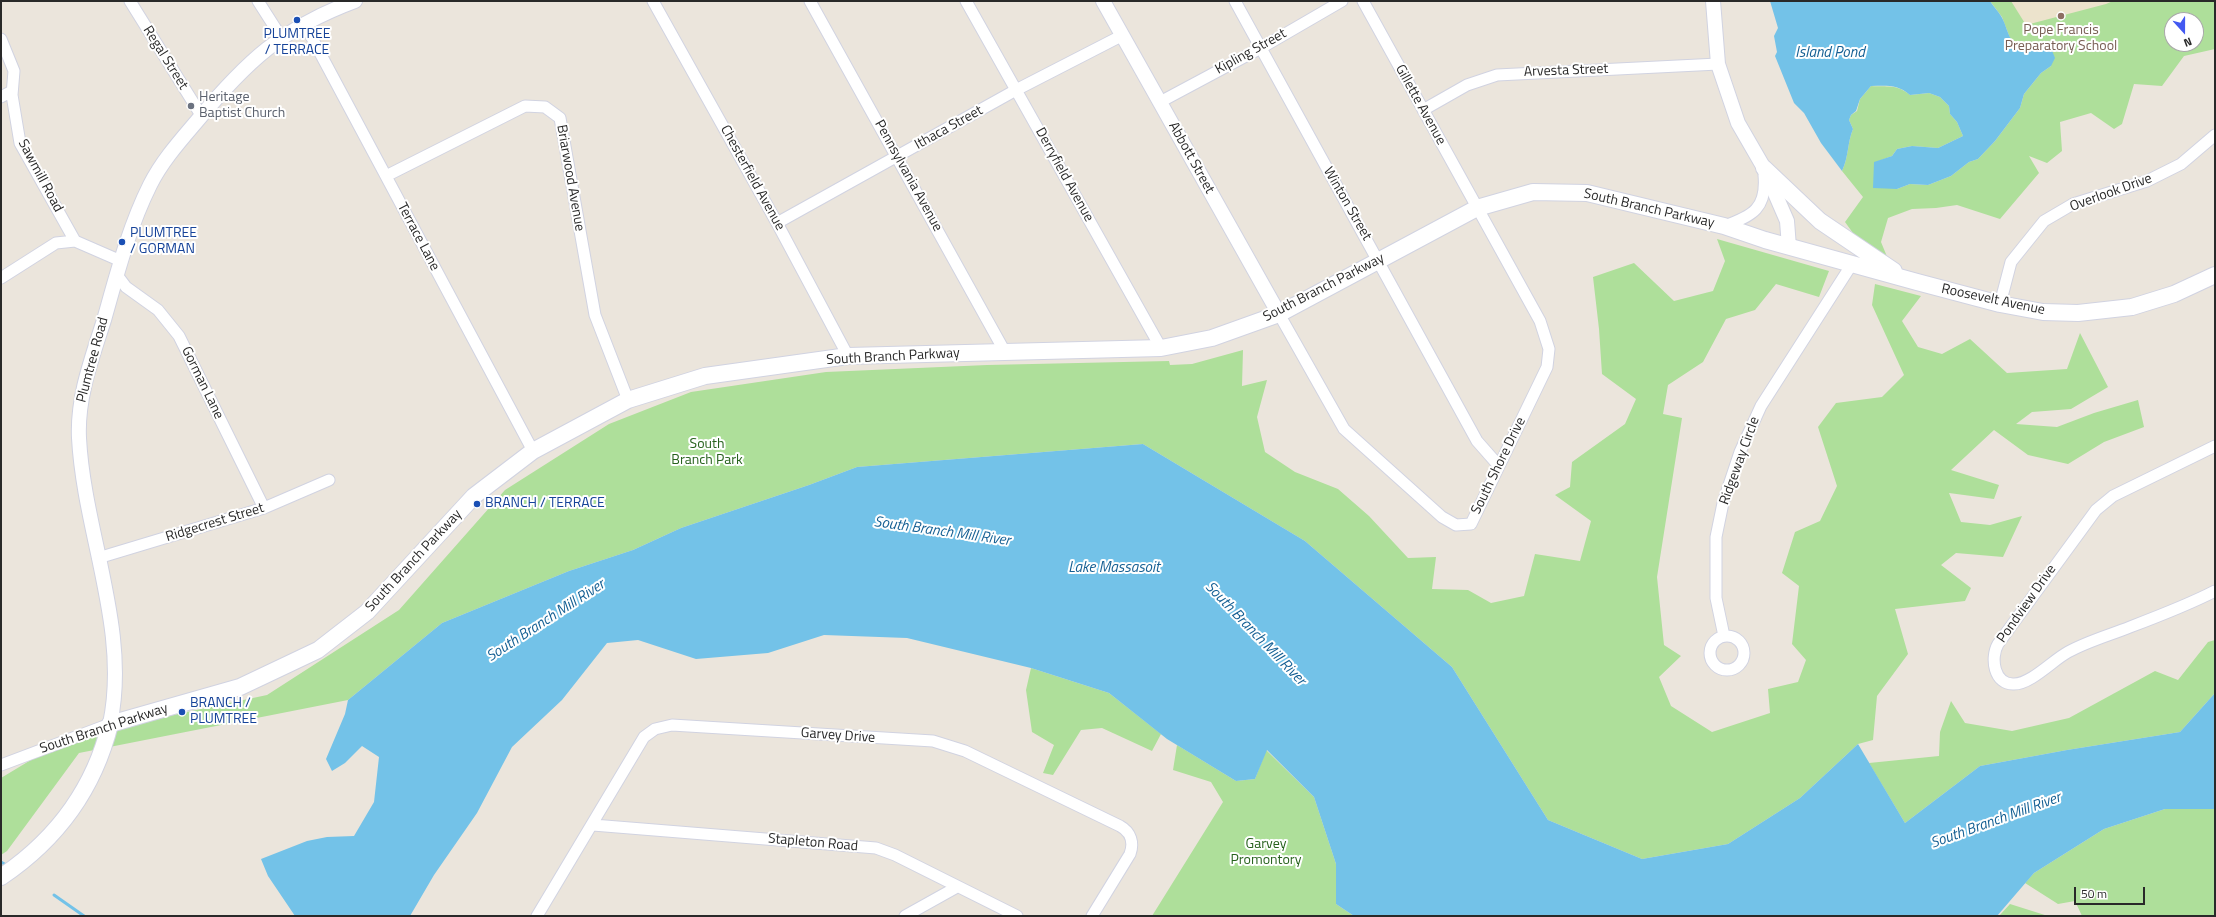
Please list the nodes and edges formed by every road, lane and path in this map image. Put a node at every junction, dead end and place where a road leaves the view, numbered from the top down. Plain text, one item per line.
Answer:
1 (130, 1) edge
2 (258, 1) edge
3 (355, 1) edge
4 (653, 1) edge
5 (810, 1) edge
6 (966, 1) edge
7 (1103, 1) edge
8 (1235, 1) edge
9 (1342, 1) edge
10 (1363, 1) edge
11 (1712, 1) edge
12 (304, 23) junction
13 (1123, 35) junction
14 (281, 38) junction
15 (1, 39) edge
16 (1261, 48) junction
17 (1718, 64) junction
18 (1016, 90) junction
19 (12, 91) junction
20 (1, 97) edge
21 (1160, 102) junction
22 (1423, 110) junction
23 (202, 115) junction
24 (2215, 135) edge
25 (897, 157) junction
26 (1764, 168) junction
27 (386, 176) junction
28 (1477, 208) junction
29 (777, 223) junction
30 (1724, 226) junction
31 (75, 241) junction
32 (1789, 247) junction
33 (1380, 260) junction
34 (121, 261) junction
35 (1852, 264) junction
36 (2215, 274) edge
37 (117, 275) junction
38 (1, 278) edge
39 (1909, 280) junction
40 (2000, 304) junction
41 (1279, 314) junction
42 (1161, 348) junction
43 (1005, 352) junction
44 (848, 356) junction
45 (628, 400) junction
46 (2215, 446) edge
47 (533, 451) junction
48 (1499, 466) junction
49 (330, 480) dead end
50 (264, 508) junction
51 (98, 558) junction
52 (2215, 592) edge
53 (1724, 636) dead end
54 (110, 724) junction
55 (1, 765) edge
56 (593, 826) junction
57 (1, 877) edge
58 (957, 887) junction
59 (537, 916) edge
60 (905, 916) edge
61 (1017, 916) edge
62 (1092, 916) edge

1 - 23 street, Regal Street
2 - 14 street
3 - 12 street, Plumtree Road
4 - 29 street, Chesterfield Avenue
5 - 25 street, Pennsylvania Avenue
6 - 18 street, Derryfield Avenue
7 - 13 street, Abbott Street
8 - 16 street, Winton Street
9 - 16 street, Kipling Street
10 - 22 street, Gillette Avenue
11 - 17 street, Roosevelt Avenue
12 - 14 street, Plumtree Road
12 - 27 street, Terrace Lane
13 - 18 street, Ithaca Street
13 - 21 street, Abbott Street
14 - 23 street, Plumtree Road
15 - 19 street, Sawmill Road
16 - 21 street, Kipling Street
16 - 33 street, Winton Street
17 - 22 street, Arvesta Street
17 - 26 street, Roosevelt Avenue
18 - 25 street, Ithaca Street
18 - 42 street, Derryfield Avenue
19 - 20 street
19 - 31 street, Sawmill Road
21 - 41 street, Abbott Street
22 - 28 street, Gillette Avenue
23 - 34 street, Plumtree Road
24 - 40 street, Overlook Drive
25 - 29 street, Ithaca Street
25 - 43 street, Pennsylvania Avenue
26 - 30 street
26 - 32 street, Roosevelt Avenue
26 - 39 main road, Roosevelt Avenue
27 - 45 street, Briarwood Avenue
27 - 47 street, Terrace Lane
28 - 30 main road, South Branch Parkway
28 - 33 main road, South Branch Parkway
28 - 48 street, South Shore Drive
29 - 44 street, Chesterfield Avenue
30 - 32 main road, South Branch Parkway
31 - 34 street
31 - 38 street
32 - 35 main road, Roosevelt Avenue
33 - 41 main road, South Branch Parkway
33 - 48 street, Winton Street
34 - 37 street, Plumtree Road
35 - 39 main road, Roosevelt Avenue
35 - 53 street, Ridgeway Circle
36 - 40 main road, Roosevelt Avenue
37 - 50 street, Gorman Lane
37 - 51 street, Plumtree Road
39 - 40 main road, Roosevelt Avenue
41 - 42 main road, South Branch Parkway
41 - 48 street, South Shore Drive
42 - 43 main road, South Branch Parkway
43 - 44 main road, South Branch Parkway
44 - 45 main road, South Branch Parkway
45 - 47 main road, South Branch Parkway
46 - 52 street, Pondview Drive
47 - 54 main road, South Branch Parkway
49 - 50 street, Ridgecrest Street
50 - 51 street, Ridgecrest Street
51 - 54 street, Plumtree Road
54 - 55 street, South Branch Parkway
54 - 57 main road, Plumtree Road
56 - 58 street, Stapleton Road
56 - 59 street, Garvey Drive
56 - 62 street, Garvey Drive
58 - 60 street
58 - 61 street, Stapleton Road

